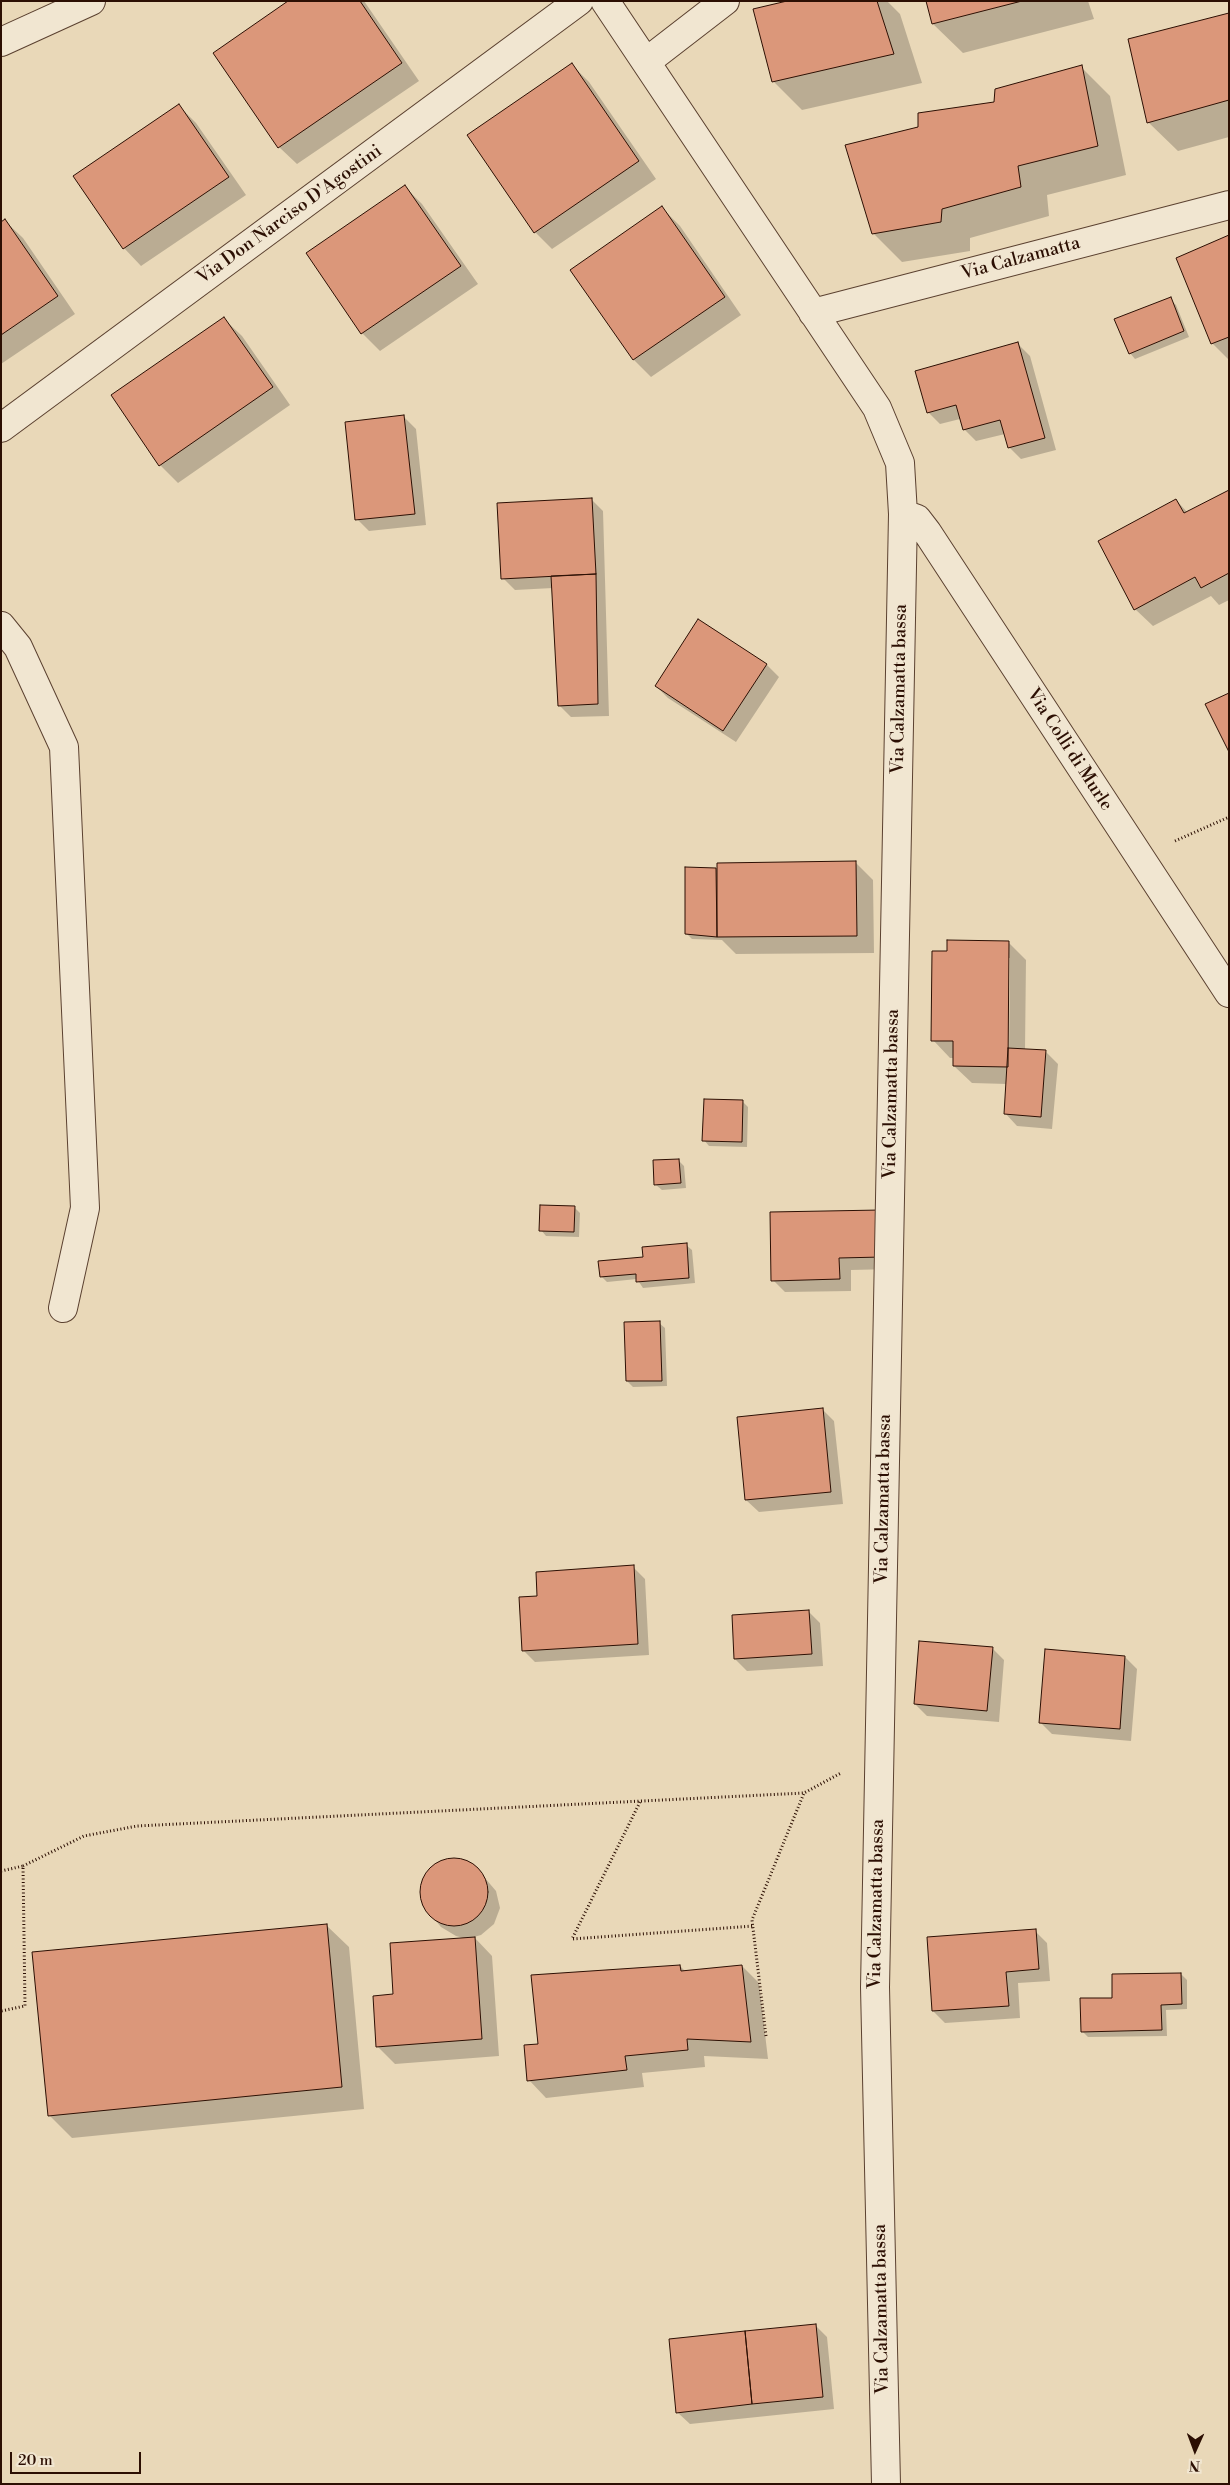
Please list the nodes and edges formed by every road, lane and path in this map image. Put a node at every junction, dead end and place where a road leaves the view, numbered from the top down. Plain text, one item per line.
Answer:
1 (92, 1) edge
2 (579, 1) edge
3 (605, 1) edge
4 (725, 1) edge
5 (1, 42) edge
6 (646, 62) junction
7 (1229, 205) edge
8 (813, 313) junction
9 (1, 428) edge
10 (904, 514) junction
11 (1, 626) edge
12 (1229, 817) edge
13 (1138, 858) junction
14 (1229, 993) edge
15 (63, 1308) dead end
16 (880, 1752) junction
17 (804, 1794) junction
18 (640, 1802) junction
19 (23, 1866) junction
20 (1, 1871) edge
21 (753, 1926) junction
22 (1, 2011) edge
23 (766, 2036) dead end
24 (886, 2484) edge

1 - 5 street
2 - 9 street, Via Don Narciso D'Agostini
3 - 6 street
4 - 6 street
6 - 8 street
7 - 8 street, Via Calzamatta
8 - 10 street
10 - 13 street, Via Colli di Murle
10 - 16 street, Via Calzamatta bassa
11 - 15 street
12 - 13 path
13 - 14 street, Via Colli di Murle
16 - 17 path
16 - 24 street, Via Calzamatta bassa
17 - 18 path
17 - 21 path
18 - 19 path
18 - 21 path
19 - 20 path
19 - 22 path
21 - 23 path

